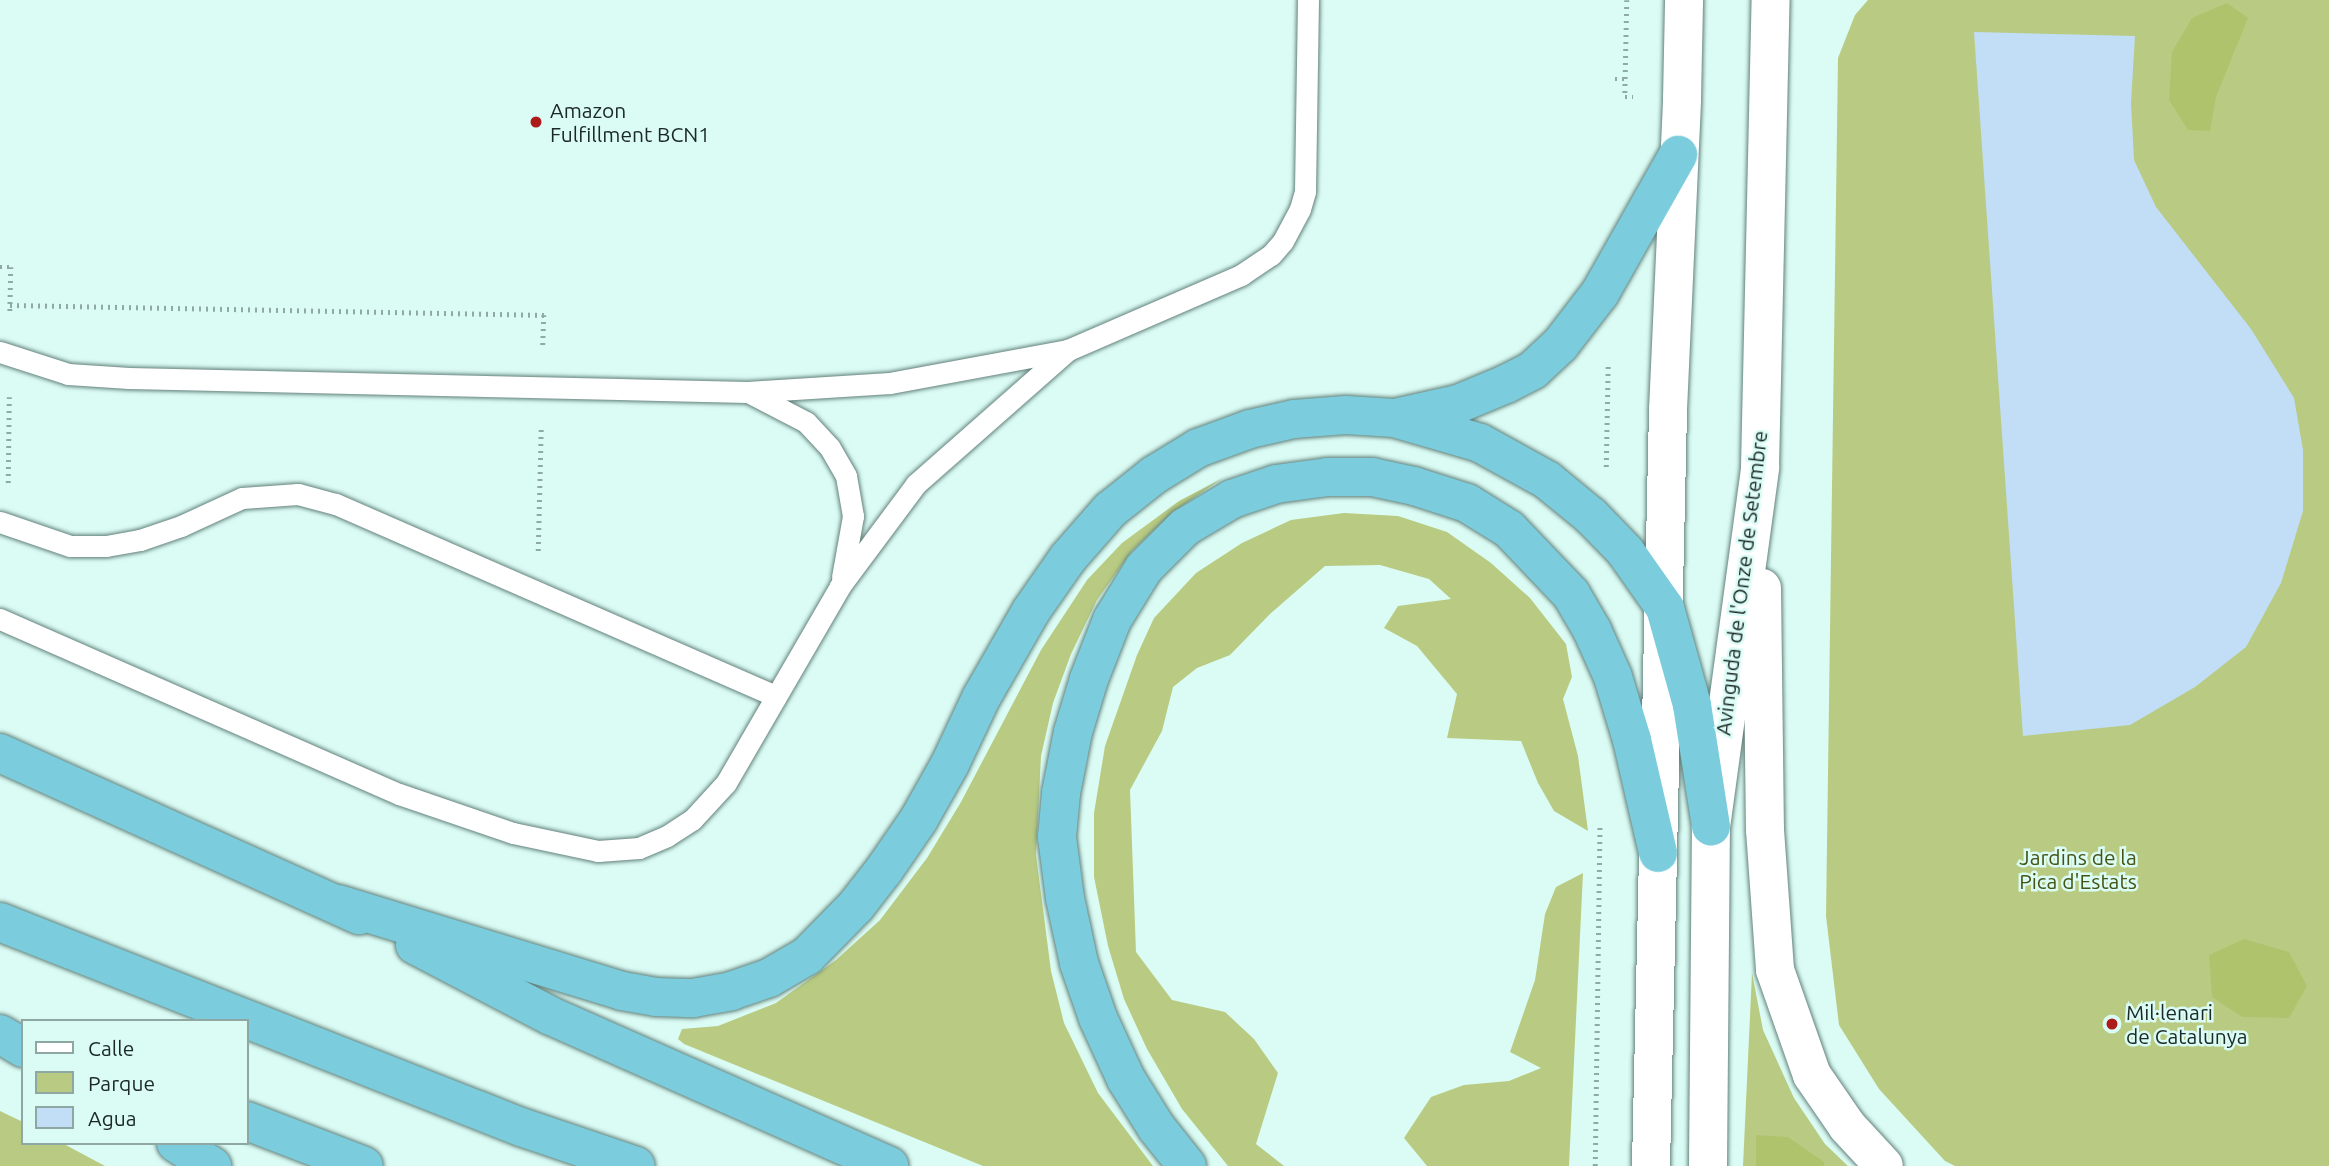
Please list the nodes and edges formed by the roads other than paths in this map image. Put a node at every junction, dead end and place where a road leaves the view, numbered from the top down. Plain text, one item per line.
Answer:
1 (1308, 0) edge
2 (1684, 0) edge
3 (1771, 0) edge
4 (1678, 155) junction
5 (1068, 350) junction
6 (0, 352) edge
7 (747, 392) junction
8 (1394, 418) junction
9 (1760, 467) junction
10 (0, 522) edge
11 (840, 586) junction
12 (1665, 608) junction
13 (0, 619) edge
14 (776, 696) junction
15 (0, 753) edge
16 (1711, 827) junction
17 (1658, 853) junction
18 (338, 904) junction
19 (0, 922) edge
20 (245, 1019) edge
21 (248, 1020) edge
22 (0, 1027) edge
23 (0, 1034) edge
24 (21, 1034) edge
25 (21, 1047) edge
26 (248, 1121) edge
27 (179, 1145) edge
28 (212, 1166) edge
29 (364, 1166) edge
30 (636, 1166) edge
31 (888, 1166) edge
32 (1186, 1166) edge
33 (1651, 1166) edge
34 (1708, 1166) edge
35 (1884, 1166) edge

1 - 5 lane
2 - 4 main road
3 - 9 main road, Avinguda de l'Onze de Setembre
4 - 8 highway
4 - 12 main road
5 - 7 lane
5 - 11 lane
6 - 7 lane
7 - 11 lane
8 - 12 highway
8 - 18 highway
9 - 16 main road, Avinguda de l'Onze de Setembre
9 - 35 main road
10 - 14 lane
11 - 14 lane
12 - 16 highway
12 - 17 main road
13 - 14 lane
15 - 18 highway
16 - 34 main road, Avinguda de l'Onze de Setembre
17 - 32 highway
17 - 33 main road
18 - 31 highway
19 - 20 highway
21 - 30 highway
22 - 24 highway
23 - 25 highway
26 - 29 highway
27 - 28 highway

